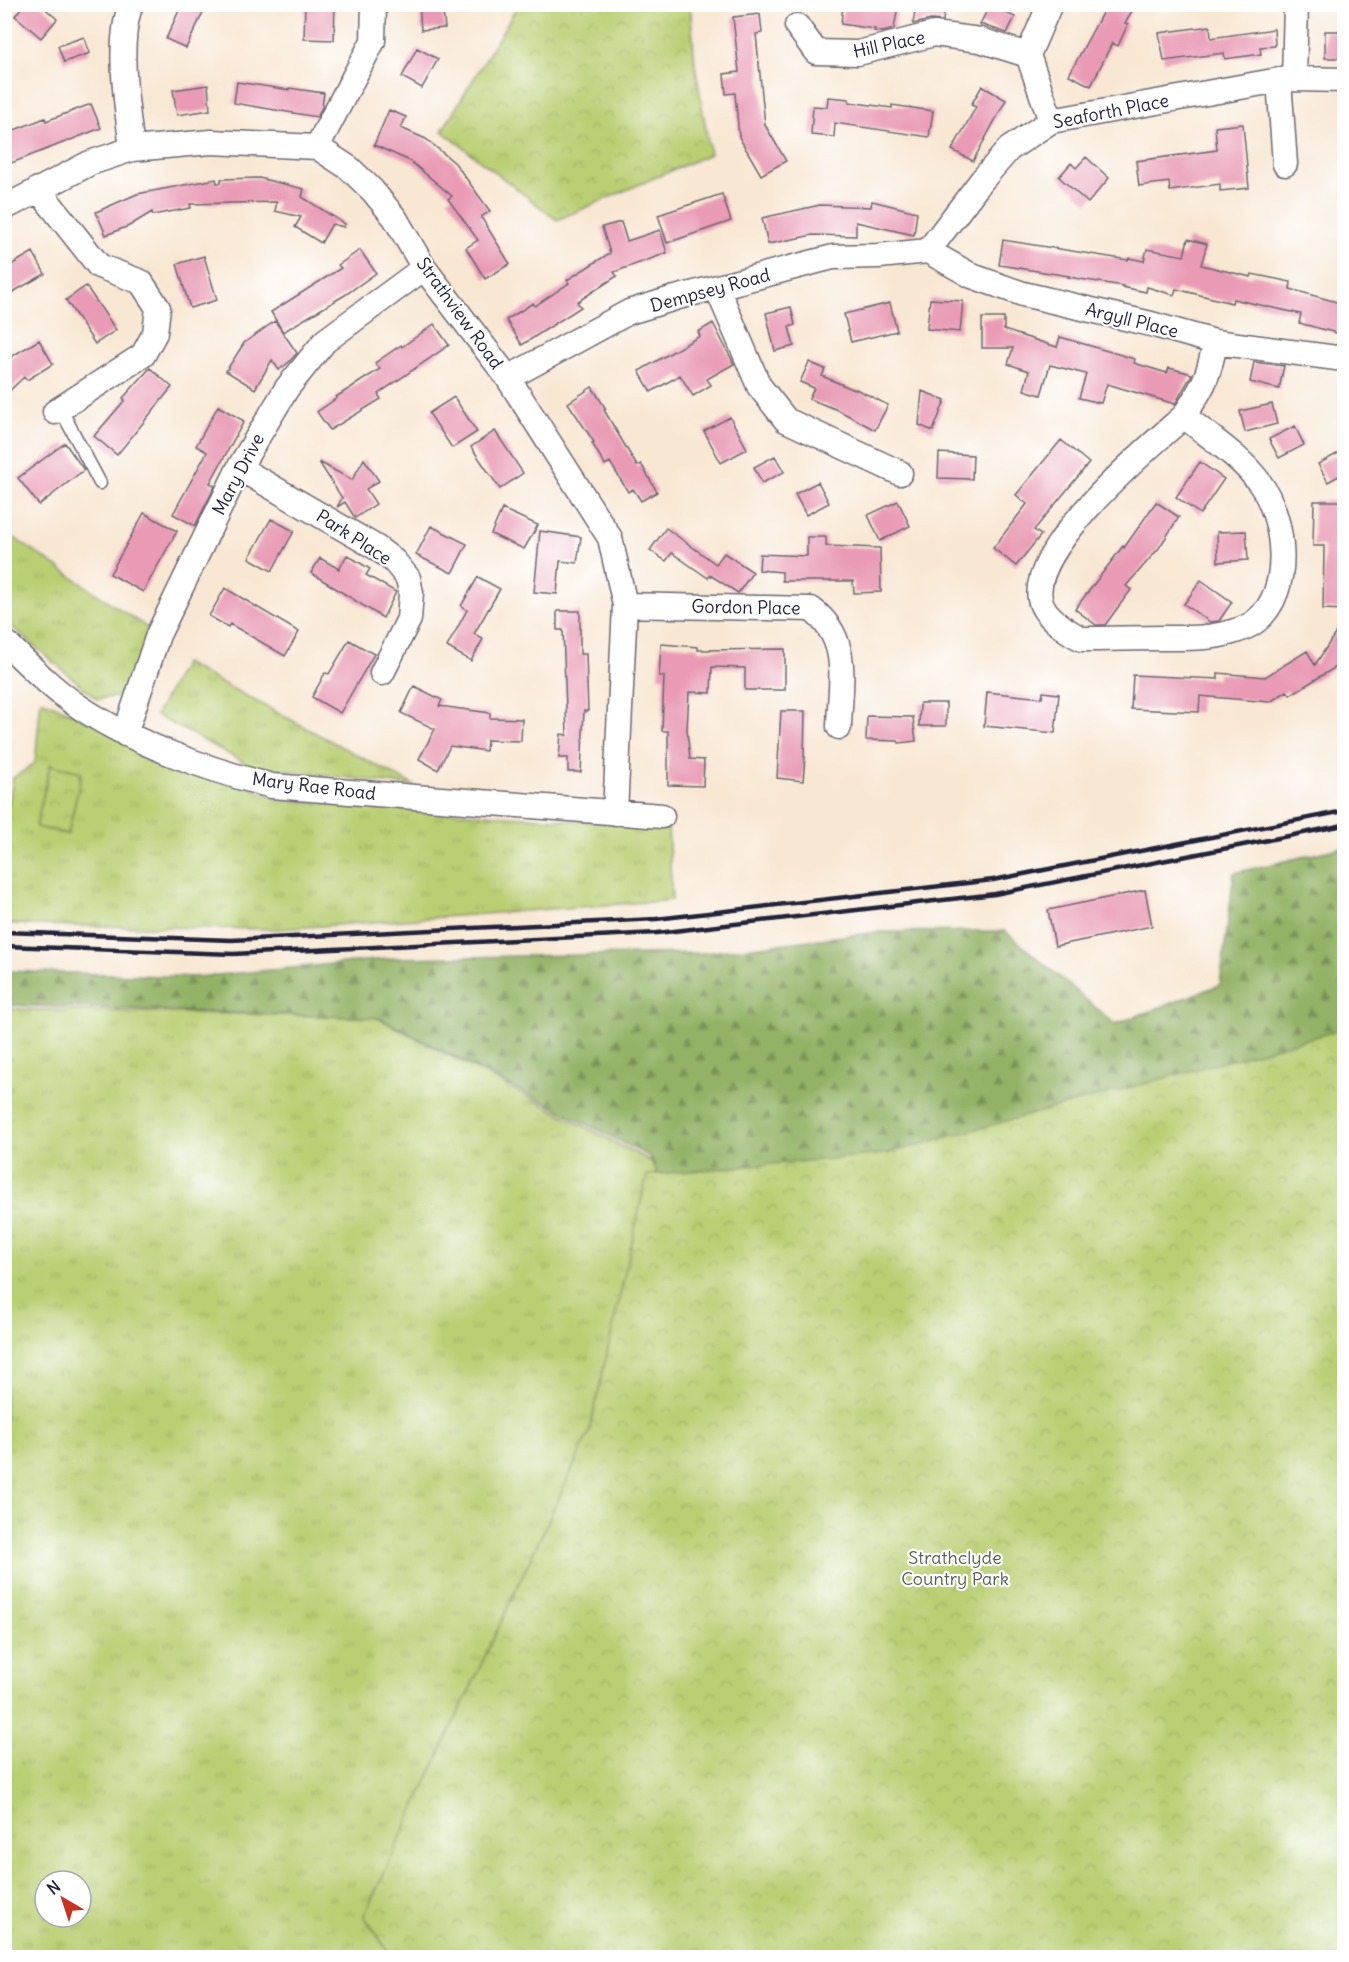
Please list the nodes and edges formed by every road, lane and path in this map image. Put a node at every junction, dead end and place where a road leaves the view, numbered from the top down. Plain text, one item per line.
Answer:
1 (374, 4) edge
2 (1050, 4) edge
3 (1296, 4) edge
4 (121, 9) edge
5 (797, 26) dead end
6 (1028, 55) junction
7 (1286, 79) junction
8 (1344, 80) edge
9 (1051, 121) junction
10 (317, 147) junction
11 (132, 149) junction
12 (1285, 164) dead end
13 (38, 189) junction
14 (4, 208) edge
15 (928, 251) junction
16 (424, 268) junction
17 (717, 288) junction
18 (1215, 342) junction
19 (1344, 359) edge
20 (508, 378) junction
21 (58, 410) joint
22 (1184, 416) junction
23 (239, 468) junction
24 (900, 473) dead end
25 (100, 483) dead end
26 (625, 605) junction
27 (4, 641) edge
28 (382, 673) dead end
29 (839, 727) dead end
30 (125, 734) junction
31 (615, 813) junction
32 (662, 816) dead end

1 - 10 street
2 - 6 street
3 - 7 street
4 - 11 street
5 - 6 street, Hill Place
6 - 9 street
7 - 8 street, Seaforth Place
7 - 9 street, Seaforth Place
7 - 12 street
9 - 15 street, Seaforth Place
10 - 11 street
10 - 16 street, Strathview Road
11 - 13 street
13 - 14 street
13 - 21 street
15 - 17 street, Dempsey Road
15 - 18 street, Argyll Place
16 - 20 street, Strathview Road
16 - 23 street, Mary Drive
17 - 20 street, Dempsey Road
17 - 24 street
18 - 19 street, Argyll Place
18 - 22 street
20 - 26 street, Strathview Road
21 - 25 lane
22 - 22 street
23 - 28 street, Park Place
23 - 30 street, Mary Drive
26 - 29 street, Gordon Place
26 - 31 street, Strathview Road
27 - 30 street, Mary Rae Road
30 - 31 street, Mary Rae Road
31 - 32 street, Mary Rae Road

